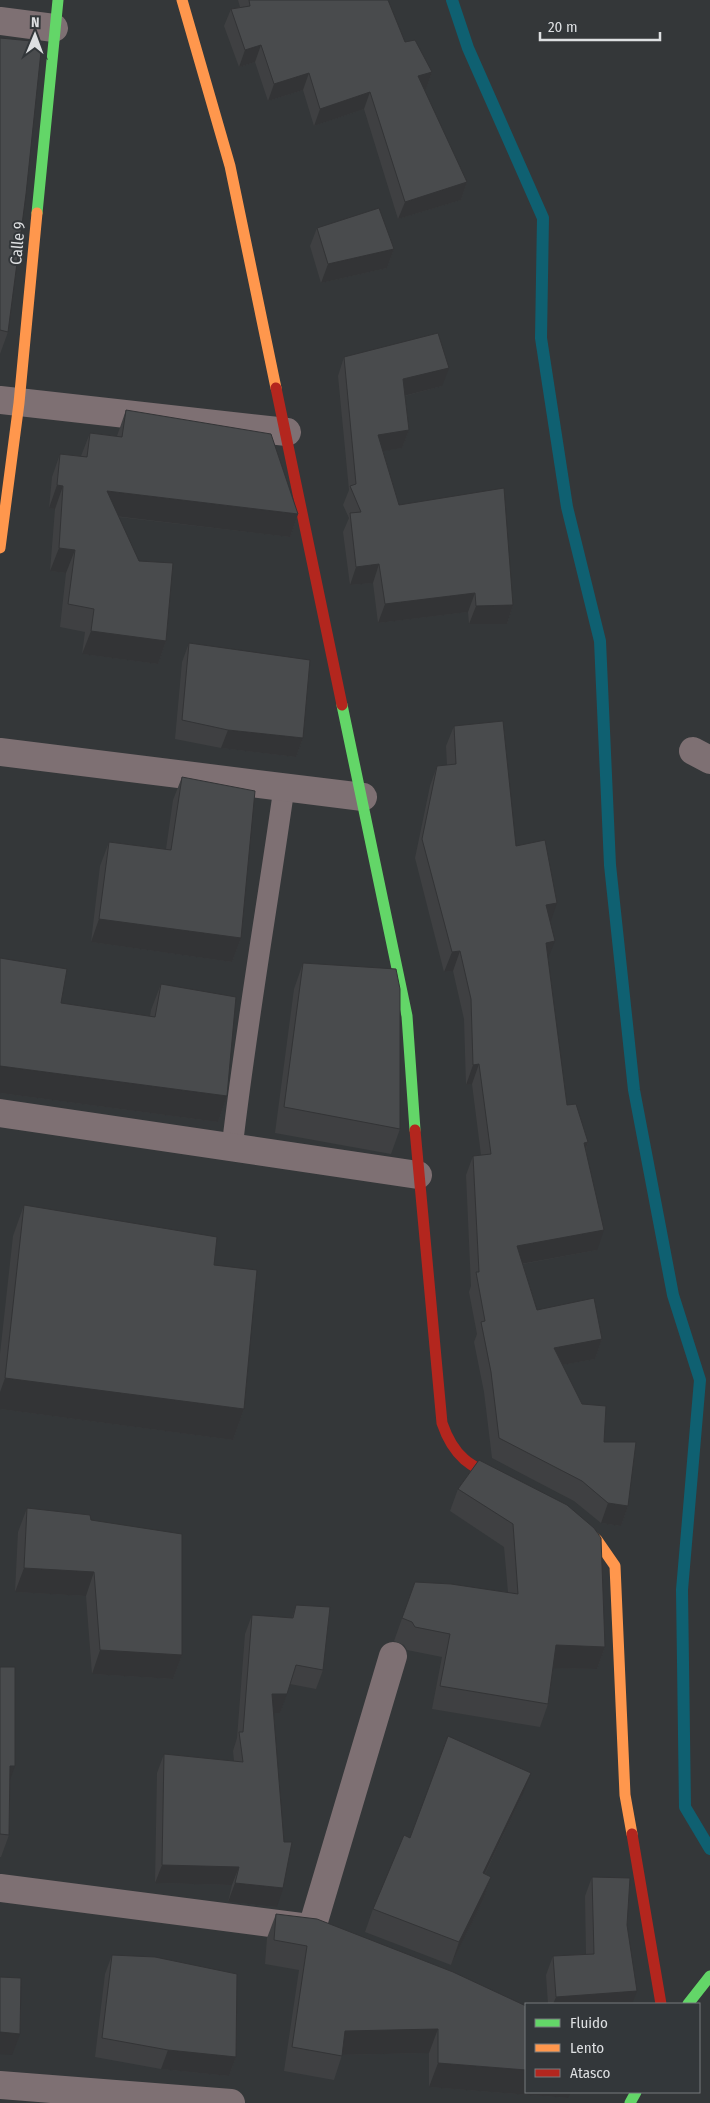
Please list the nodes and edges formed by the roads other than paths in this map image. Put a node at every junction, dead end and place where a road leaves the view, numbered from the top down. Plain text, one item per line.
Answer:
1 (58, 0) edge
2 (182, 0) edge
3 (0, 21) edge
4 (54, 28) junction
5 (9, 401) edge
6 (286, 432) junction
7 (0, 548) edge
8 (0, 752) edge
9 (284, 788) junction
10 (362, 797) junction
11 (0, 1114) edge
12 (232, 1148) junction
13 (418, 1175) junction
14 (517, 1488) edge
15 (567, 1515) edge
16 (393, 1656) dead end
17 (0, 1888) edge
18 (710, 1976) edge
19 (690, 2001) edge
20 (661, 2003) edge
21 (0, 2085) edge
22 (231, 2103) edge

1 - 4 street, Calle 9
2 - 6 street
3 - 4 street
4 - 5 street, Calle 9
5 - 6 street
5 - 7 street, Calle 9
6 - 10 street
8 - 9 street
9 - 10 street
9 - 12 lane
10 - 13 street
11 - 12 street
12 - 13 street
13 - 14 street
15 - 20 street
16 - 17 street
18 - 19 street
21 - 22 street

